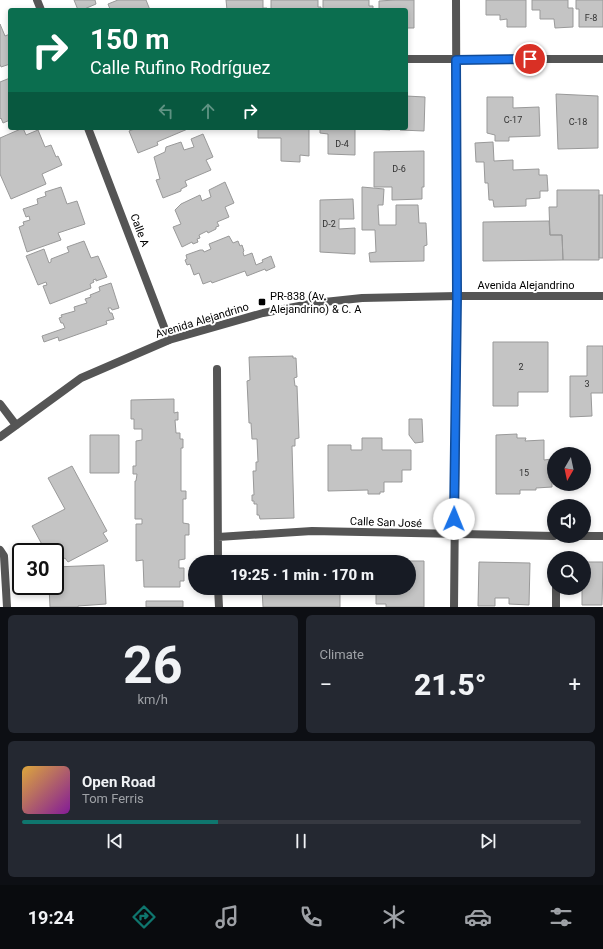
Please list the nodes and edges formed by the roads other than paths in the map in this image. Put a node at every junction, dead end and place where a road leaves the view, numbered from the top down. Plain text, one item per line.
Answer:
1 (456, 0) edge
2 (408, 59) edge
3 (603, 59) edge
4 (456, 60) junction
5 (89, 130) edge
6 (457, 296) junction
7 (603, 296) edge
8 (169, 340) junction
9 (217, 369) dead end
10 (0, 404) edge
11 (16, 425) junction
12 (0, 437) edge
13 (454, 535) junction
14 (547, 536) edge
15 (591, 536) edge
16 (603, 536) edge
17 (218, 537) junction
18 (0, 550) edge
19 (218, 555) edge
20 (218, 595) edge
21 (556, 595) edge
22 (7, 607) edge
23 (218, 607) edge
24 (454, 607) edge
25 (556, 607) edge

1 - 4 street
2 - 4 street
3 - 4 street
4 - 6 street
5 - 8 street, Calle A
6 - 7 street, Avenida Alejandrino
6 - 8 street, Avenida Alejandrino
6 - 13 street
8 - 11 street, Avenida Alejandrino
9 - 17 street
10 - 11 street
11 - 12 street, Avenida Alejandrino
13 - 14 street, Calle San José
13 - 17 street, Calle San José
13 - 24 street
15 - 16 street
17 - 19 street
18 - 22 street
20 - 23 street
21 - 25 street

